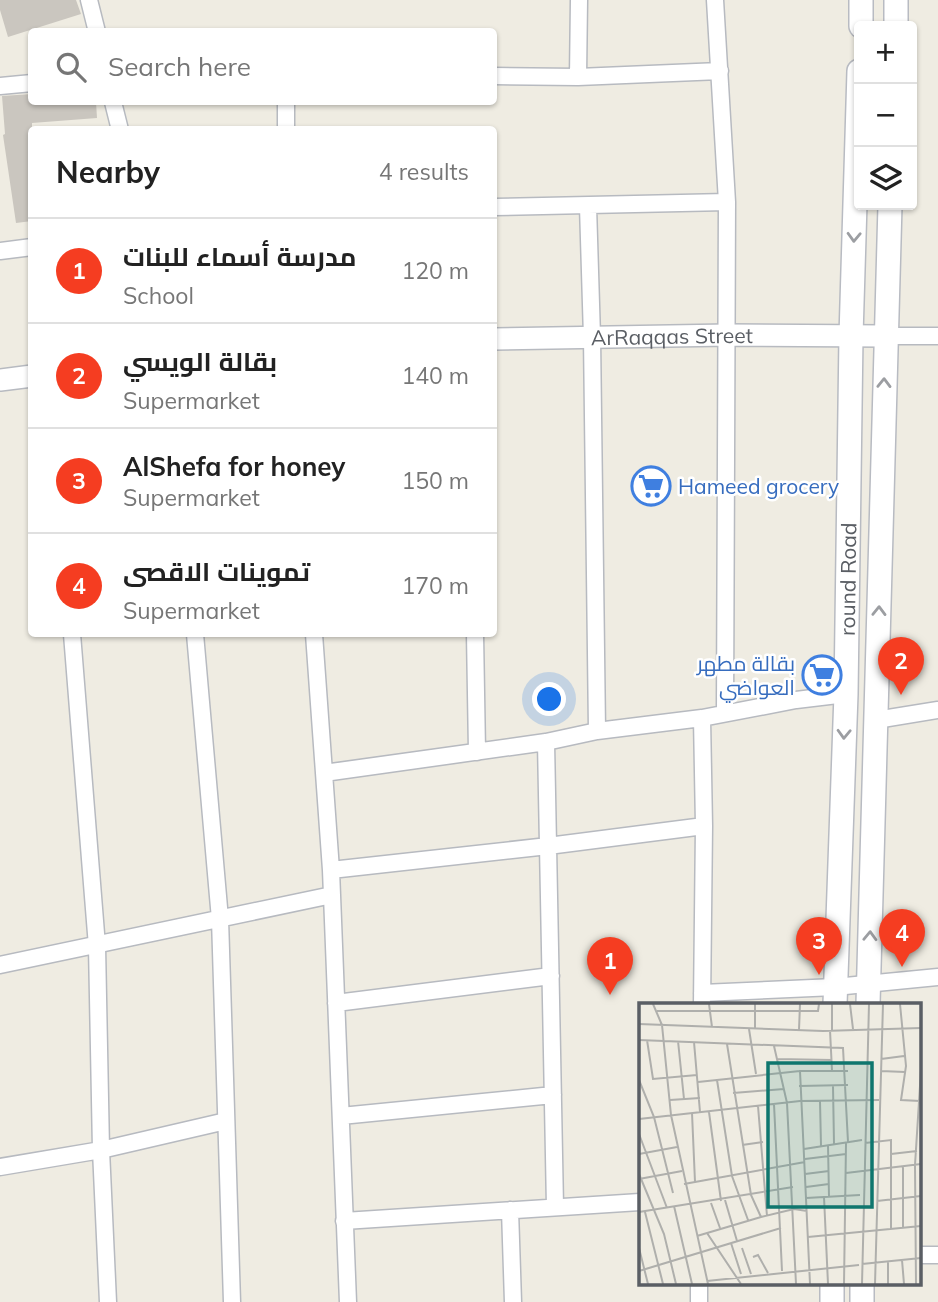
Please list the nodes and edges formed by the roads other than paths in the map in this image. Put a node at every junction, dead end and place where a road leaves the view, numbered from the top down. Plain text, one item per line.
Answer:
1 (89, 0) edge
2 (579, 0) edge
3 (715, 0) edge
4 (861, 0) edge
5 (896, 0) edge
6 (861, 21) edge
7 (895, 21) edge
8 (96, 28) edge
9 (720, 71) junction
10 (497, 76) edge
11 (578, 77) junction
12 (28, 83) edge
13 (859, 84) edge
14 (0, 86) edge
15 (114, 105) edge
16 (286, 105) edge
17 (119, 126) edge
18 (286, 126) edge
19 (727, 202) junction
20 (497, 206) edge
21 (588, 206) junction
22 (890, 210) edge
23 (28, 248) edge
24 (0, 251) edge
25 (727, 335) junction
26 (851, 336) junction
27 (885, 336) junction
28 (938, 336) edge
29 (592, 337) junction
30 (497, 339) edge
31 (28, 376) edge
32 (0, 380) edge
33 (72, 637) edge
34 (195, 637) edge
35 (314, 637) edge
36 (475, 637) edge
37 (846, 694) junction
38 (938, 710) edge
39 (724, 713) junction
40 (702, 718) junction
41 (876, 720) junction
42 (597, 731) junction
43 (546, 742) junction
44 (477, 752) junction
45 (324, 774) junction
46 (704, 826) junction
47 (548, 846) junction
48 (331, 870) junction
49 (332, 895) junction
50 (220, 919) junction
51 (97, 946) junction
52 (0, 965) edge
53 (551, 976) junction
54 (938, 977) edge
55 (868, 994) edge
56 (835, 996) edge
57 (702, 999) edge
58 (336, 1003) junction
59 (553, 1095) junction
60 (341, 1116) junction
61 (226, 1121) junction
62 (101, 1150) junction
63 (0, 1167) edge
64 (639, 1202) edge
65 (555, 1207) junction
66 (510, 1210) junction
67 (344, 1221) junction
68 (920, 1255) edge
69 (938, 1255) edge
70 (699, 1284) edge
71 (832, 1284) edge
72 (862, 1284) edge
73 (108, 1302) edge
74 (232, 1302) edge
75 (348, 1302) edge
76 (513, 1302) edge
77 (699, 1302) edge
78 (832, 1302) edge
79 (862, 1302) edge

1 - 8 street
2 - 11 street
3 - 9 street
4 - 6 main road
5 - 7 main road
9 - 11 street
9 - 19 street
10 - 11 street
12 - 14 street
13 -> 26 main road, round Road
15 - 17 street
16 - 18 street
19 - 21 street
19 - 25 street
20 - 21 street
21 - 29 street
22 - 27 main road, round Road
23 - 24 street
25 - 26 street, ArRaqqas Street
25 - 29 street, ArRaqqas Street
25 - 39 street
26 - 27 street, ArRaqqas Street
26 - 37 main road, round Road
27 - 28 street
41 -> 27 main road, round Road
29 - 30 street, ArRaqqas Street
29 - 42 street
31 - 32 street
33 - 51 street
34 - 50 street
35 - 45 street
36 - 44 street
37 - 39 street
37 -> 56 main road, round Road
38 - 41 street
39 - 40 street
40 - 42 street
40 - 46 street
55 -> 41 main road, round Road
42 - 43 street
43 - 44 street
43 - 47 street
44 - 45 street
45 - 48 street
46 - 47 street
46 - 57 street
47 - 48 street
47 - 53 street
48 - 49 street
49 - 50 street
49 - 58 street
50 - 51 street
50 - 61 street
51 - 52 street
51 - 62 street
53 - 58 street
53 - 59 street
54 - 55 street
55 - 56 street
56 - 57 street
58 - 60 street
59 - 60 street
59 - 65 street
60 - 67 street
61 - 62 street
61 - 74 street
62 - 63 street
62 - 73 street
64 - 65 street
65 - 66 street
66 - 67 street
66 - 76 street
67 - 75 street
68 - 69 street
70 - 77 street
71 - 78 main road
72 - 79 main road

